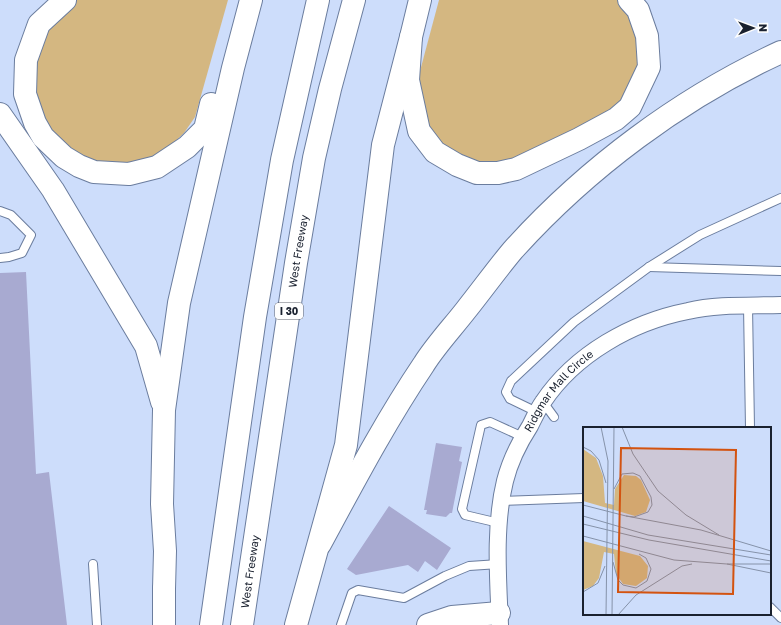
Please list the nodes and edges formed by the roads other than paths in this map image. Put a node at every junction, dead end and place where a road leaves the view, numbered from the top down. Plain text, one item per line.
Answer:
1 (65, 0) edge
2 (251, 0) edge
3 (318, 0) edge
4 (354, 0) edge
5 (420, 0) edge
6 (630, 0) edge
7 (411, 37) junction
8 (781, 52) edge
9 (233, 68) junction
10 (0, 114) edge
11 (781, 198) edge
12 (0, 211) edge
13 (0, 258) edge
14 (649, 267) junction
15 (781, 271) edge
16 (748, 306) junction
17 (781, 306) edge
18 (540, 407) junction
19 (164, 410) junction
20 (554, 418) dead end
21 (750, 427) edge
22 (523, 437) junction
23 (583, 498) edge
24 (502, 501) junction
25 (500, 523) junction
26 (320, 544) junction
27 (93, 564) dead end
28 (499, 564) junction
29 (164, 589) junction
30 (771, 609) edge
31 (781, 618) edge
32 (499, 619) edge
33 (97, 625) edge
34 (157, 625) edge
35 (164, 625) edge
36 (211, 625) edge
37 (242, 625) edge
38 (296, 625) edge
39 (341, 625) edge
40 (428, 625) edge

1 - 9 main road
2 - 9 main road
3 - 36 main road
4 - 37 main road, West Freeway / I 30
5 - 7 main road
6 - 7 main road
7 - 26 main road
8 - 26 main road
9 - 19 main road
10 - 19 main road
11 - 14 lane
12 - 13 lane
14 - 15 lane
14 - 18 lane
16 - 17 street, Ridgmar Mall Circle
16 - 18 street, Ridgmar Mall Circle
16 - 21 lane
18 - 20 lane
18 - 22 street, Ridgmar Mall Circle
19 - 29 main road
22 - 24 street, Ridgmar Mall Circle
22 - 25 lane
23 - 24 lane
24 - 25 street, Ridgmar Mall Circle
25 - 28 street, Ridgmar Mall Circle
26 - 38 main road
27 - 33 lane
28 - 32 street, Ridgmar Mall Circle
28 - 39 lane
29 - 34 main road
29 - 35 main road
30 - 31 lane
32 - 40 main road

